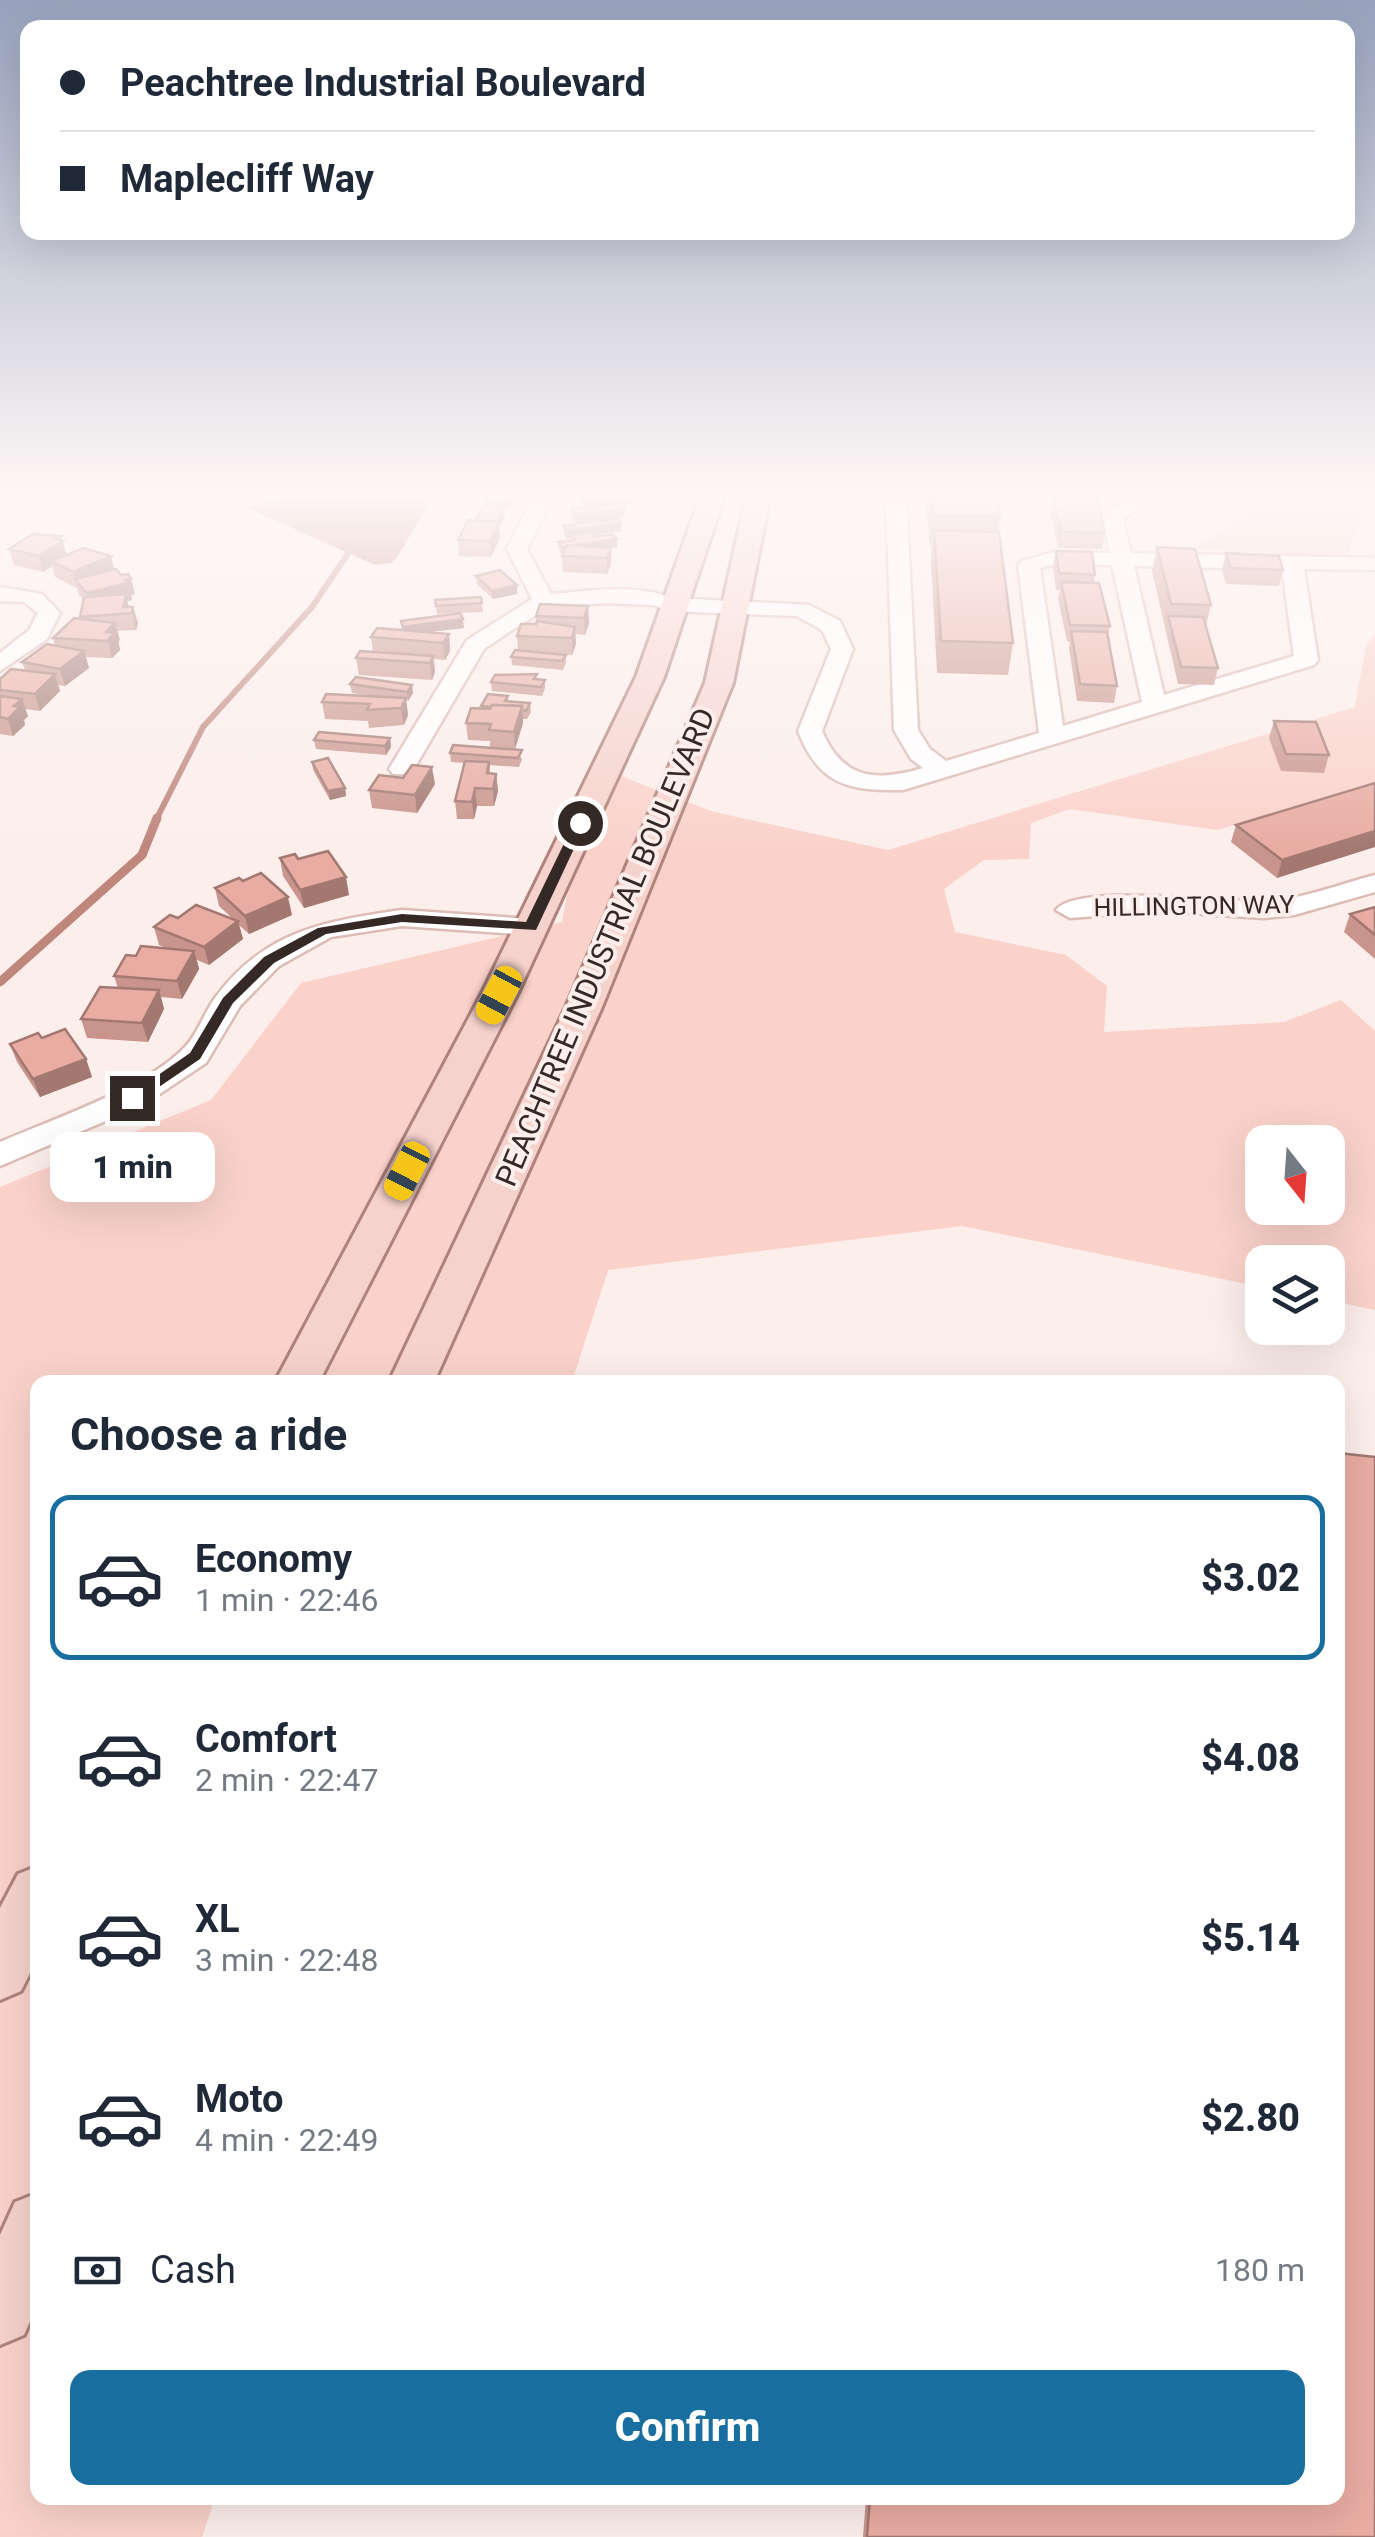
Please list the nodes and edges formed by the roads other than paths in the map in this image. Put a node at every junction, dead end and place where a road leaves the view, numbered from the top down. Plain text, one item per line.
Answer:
1 (48, 615) edge
2 (521, 615) edge
3 (669, 615) edge
4 (734, 615) edge
5 (811, 615) edge
6 (901, 615) edge
7 (1036, 615) edge
8 (1134, 615) edge
9 (1300, 615) edge
10 (0, 664) edge
11 (1155, 706) junction
12 (1052, 736) junction
13 (402, 769) dead end
14 (942, 770) junction
15 (1375, 883) edge
16 (1070, 910) dead end
17 (531, 927) junction
18 (0, 1155) edge
19 (301, 1375) edge
20 (414, 1375) edge
21 (30, 1910) edge
22 (0, 1970) edge
23 (30, 2243) edge
24 (0, 2311) edge

1 - 10 street
2 - 13 street
3 - 17 main road
4 - 20 main road, PEACHTREE INDUSTRIAL BOULEVARD
5 - 14 street
6 - 14 street
7 - 12 street
8 - 11 street
9 - 11 street
11 - 12 street
12 - 14 street
15 - 16 street, HILLINGTON WAY
17 - 18 street
17 - 19 main road
21 - 22 main road
23 - 24 main road

